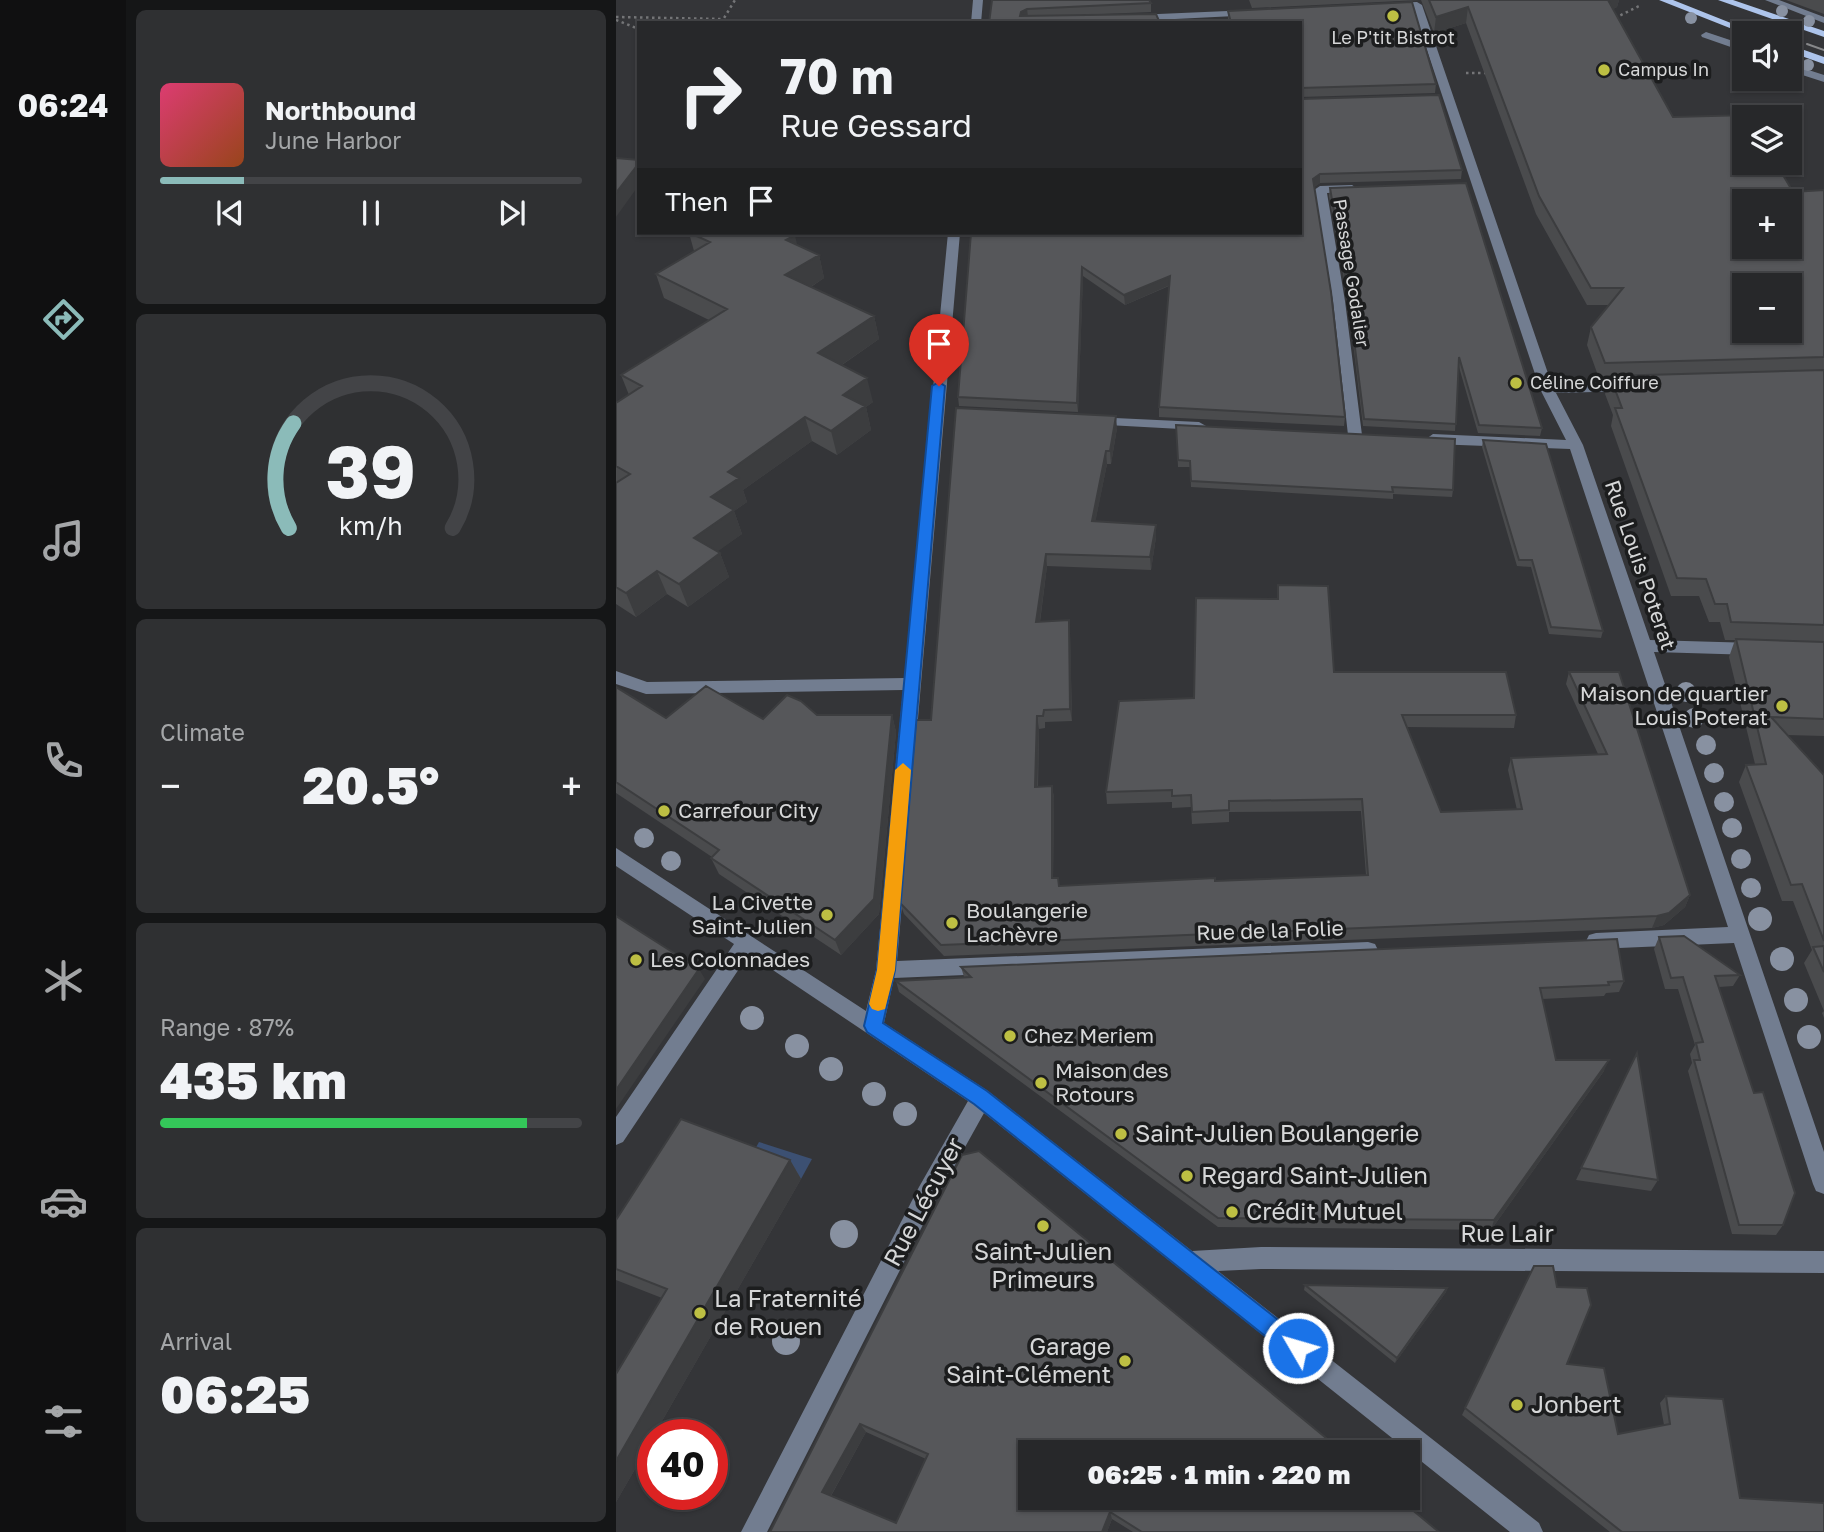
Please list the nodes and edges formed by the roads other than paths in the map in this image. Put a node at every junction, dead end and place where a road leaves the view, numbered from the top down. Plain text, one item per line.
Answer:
1 (978, 0) edge
2 (1664, 0) edge
3 (1723, 0) edge
4 (1765, 0) edge
5 (1770, 0) edge
6 (1375, 7) edge
7 (1749, 9) junction
8 (1264, 12) edge
9 (1772, 17) junction
10 (1125, 18) edge
11 (1824, 20) edge
12 (976, 21) edge
13 (1766, 21) edge
14 (1726, 24) junction
15 (1732, 26) edge
16 (1824, 34) edge
17 (1732, 44) edge
18 (1802, 53) edge
19 (1824, 61) edge
20 (1802, 71) edge
21 (1824, 79) edge
22 (1360, 188) edge
23 (954, 235) edge
24 (1643, 386) edge
25 (1547, 389) junction
26 (1076, 420) edge
27 (1215, 427) edge
28 (1355, 435) edge
29 (1422, 438) edge
30 (1576, 445) junction
31 (1643, 646) junction
32 (1773, 650) edge
33 (616, 677) edge
34 (911, 684) junction
35 (616, 856) edge
36 (1741, 935) junction
37 (746, 942) junction
38 (1576, 942) edge
39 (1394, 949) edge
40 (886, 970) junction
41 (873, 1026) junction
42 (981, 1098) junction
43 (616, 1135) edge
44 (1824, 1184) edge
45 (1189, 1262) junction
46 (1824, 1262) edge
47 (754, 1532) edge
48 (1530, 1532) edge

1 - 12 street
2 - 14 main road
3 - 7 main road
4 - 7 street
5 - 11 street
6 - 25 street, Rue Louis Poterat
7 - 9 main road
8 - 10 street
9 - 13 main road
9 - 16 main road
14 - 15 main road
14 - 17 street
18 - 19 main road
20 - 21 street
22 - 28 street, Passage Godalier
23 - 34 street
24 - 25 street
25 - 30 street, Rue Louis Poterat
26 - 27 street
29 - 30 street
30 - 31 street, Rue Louis Poterat
31 - 32 street
31 - 36 street, Rue Louis Poterat
33 - 34 street
34 - 40 street
35 - 37 street
36 - 38 street
36 - 44 street, Rue Louis Poterat
37 - 41 street
37 - 43 street
39 - 40 street, Rue de la Folie
40 - 41 street
41 - 42 street
42 - 45 street
42 - 47 street, Rue Lécuyer
45 - 46 street, Rue Lair
45 - 48 street

